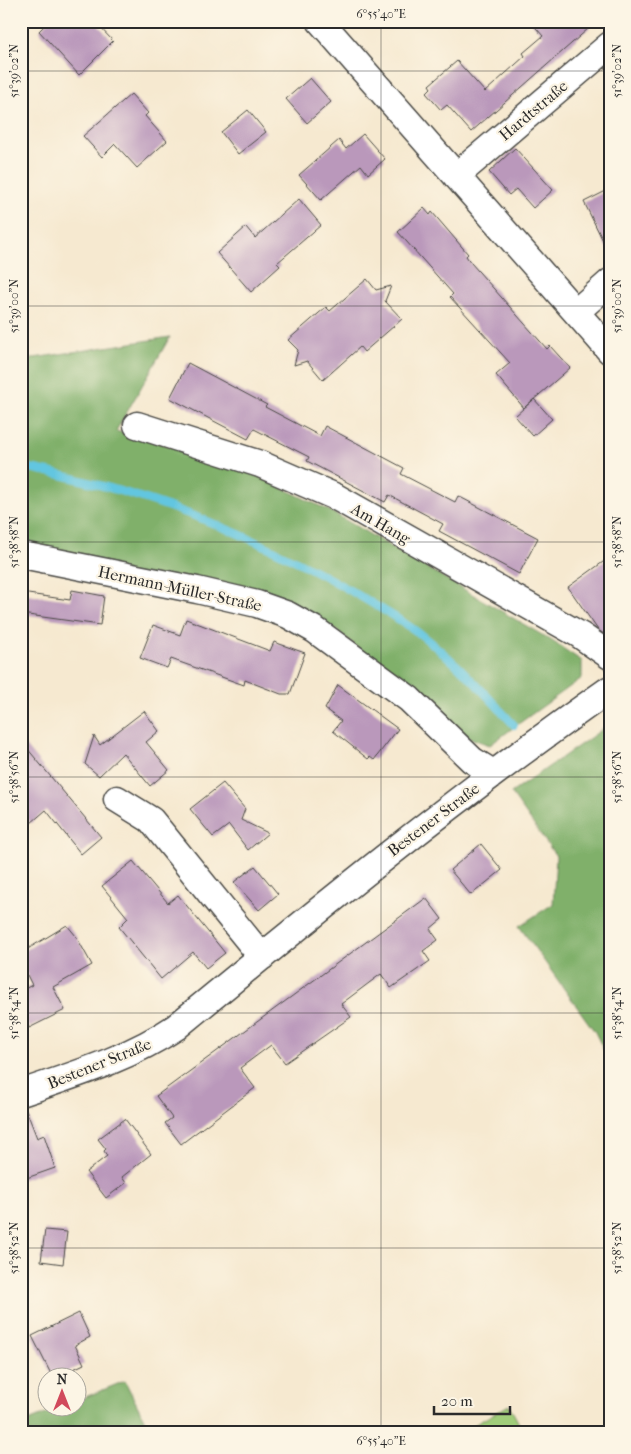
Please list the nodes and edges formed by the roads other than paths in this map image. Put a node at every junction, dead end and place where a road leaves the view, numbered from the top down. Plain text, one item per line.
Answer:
1 (329, 24) edge
2 (610, 45) edge
3 (456, 176) junction
4 (610, 282) edge
5 (576, 312) junction
6 (610, 351) edge
7 (137, 425) dead end
8 (21, 556) edge
9 (610, 656) edge
10 (601, 695) edge
11 (499, 768) junction
12 (117, 799) dead end
13 (262, 956) junction
14 (23, 1087) edge

1 - 3 street
2 - 3 street, Hardtstraße
3 - 5 street
4 - 5 street
5 - 6 street
7 - 9 street, Am Hang
8 - 11 street, Hermann-Müller-Straße
10 - 11 street, Bestener Straße
11 - 13 street, Bestener Straße
12 - 13 street
13 - 14 street, Bestener Straße

